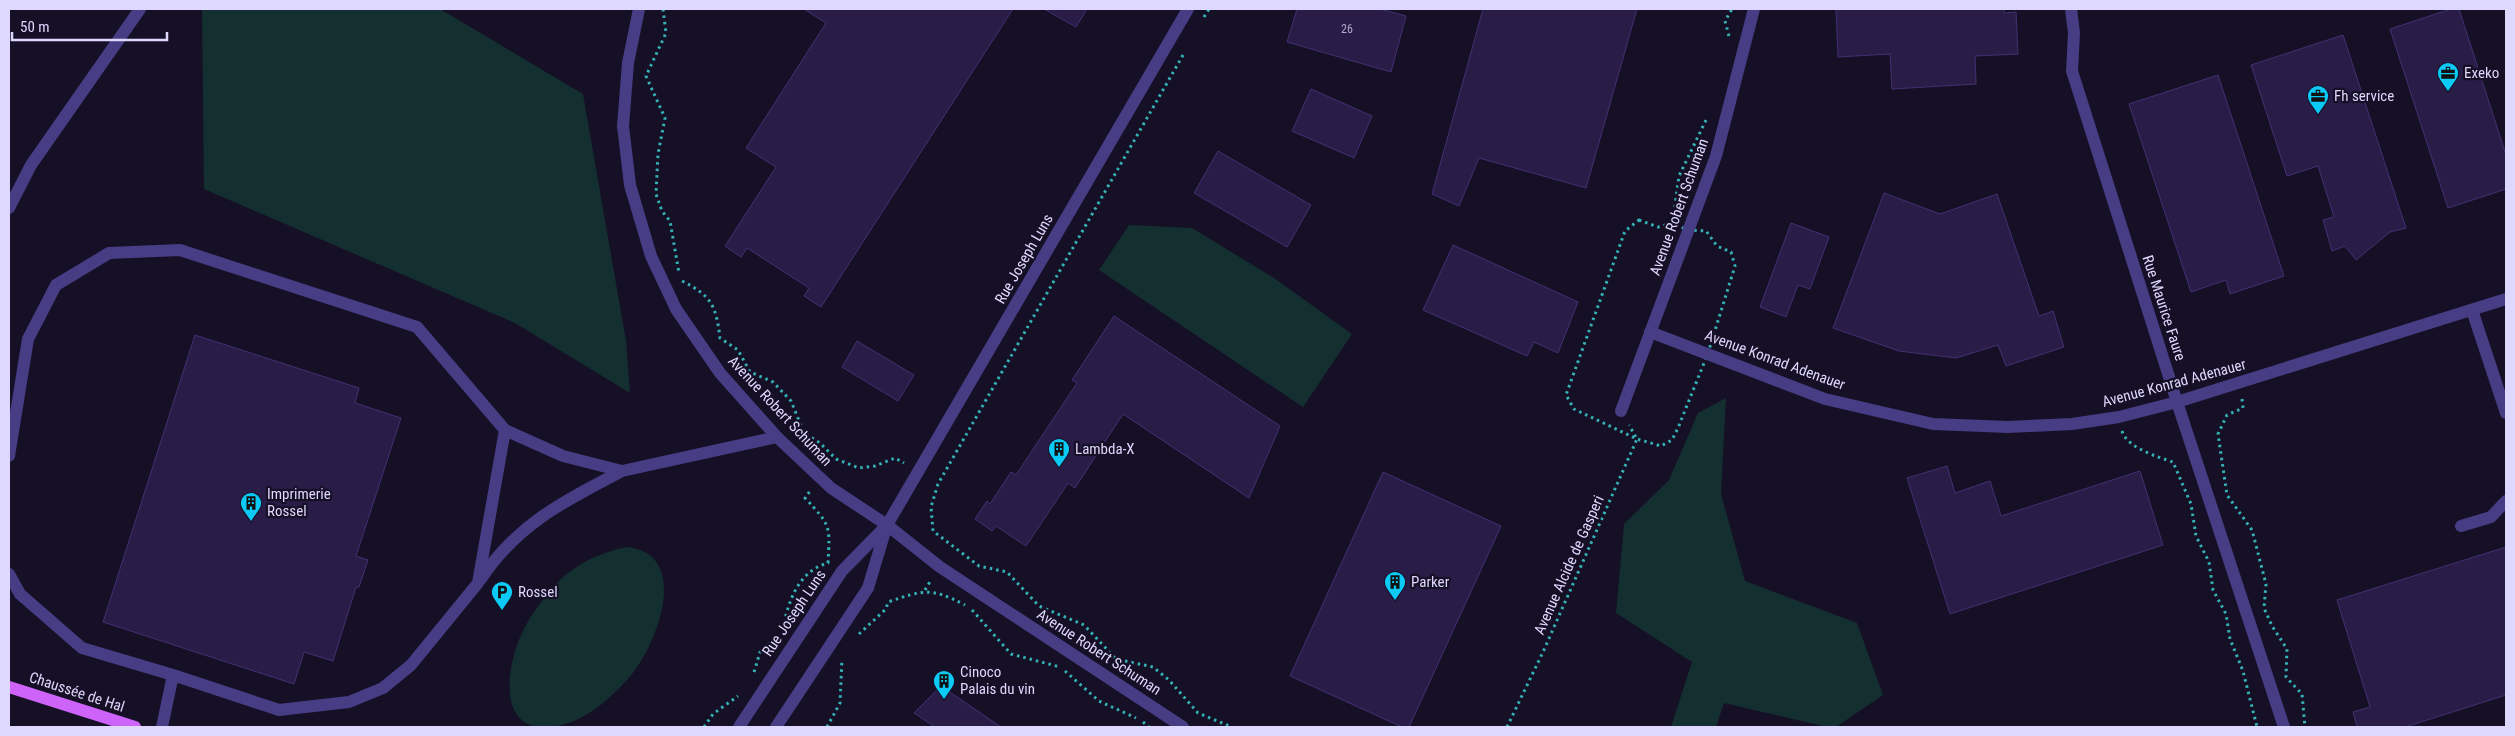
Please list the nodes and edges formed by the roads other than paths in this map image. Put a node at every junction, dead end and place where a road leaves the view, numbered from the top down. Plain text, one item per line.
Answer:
1 (140, 9) edge
2 (639, 9) edge
3 (1188, 9) edge
4 (1754, 9) edge
5 (2070, 9) edge
6 (9, 208) edge
7 (2506, 299) edge
8 (2472, 310) junction
9 (1650, 332) junction
10 (2177, 402) junction
11 (1621, 411) road end
12 (2506, 413) edge
13 (504, 430) junction
14 (778, 437) junction
15 (9, 456) edge
16 (622, 471) junction
17 (2506, 501) edge
18 (887, 525) junction
19 (2461, 526) dead end
20 (9, 574) edge
21 (478, 583) junction
22 (173, 675) junction
23 (9, 687) edge
24 (135, 727) edge
25 (162, 727) edge
26 (739, 727) edge
27 (776, 727) edge
28 (1184, 727) edge
29 (2284, 727) edge

1 - 6 street
2 - 14 street, Avenue Robert Schuman
3 - 18 street, Rue Joseph Luns
4 - 9 street, Avenue Robert Schuman
5 - 10 street, Rue Maurice Faure
7 - 8 street, Avenue Konrad Adenauer
8 - 10 street, Avenue Konrad Adenauer
8 - 12 street
9 - 10 street, Avenue Konrad Adenauer
9 - 11 street, Avenue Robert Schuman
10 - 29 street, Rue Maurice Faure
13 - 15 street
13 - 16 street
13 - 21 street
14 - 16 street
14 - 18 street, Avenue Robert Schuman
16 - 21 street
17 - 19 street
18 - 26 street, Rue Joseph Luns
18 - 27 street, Rue Joseph Luns
18 - 28 street, Avenue Robert Schuman
20 - 22 street
21 - 22 street
22 - 25 street
23 - 24 main road, Chaussée de Hal

